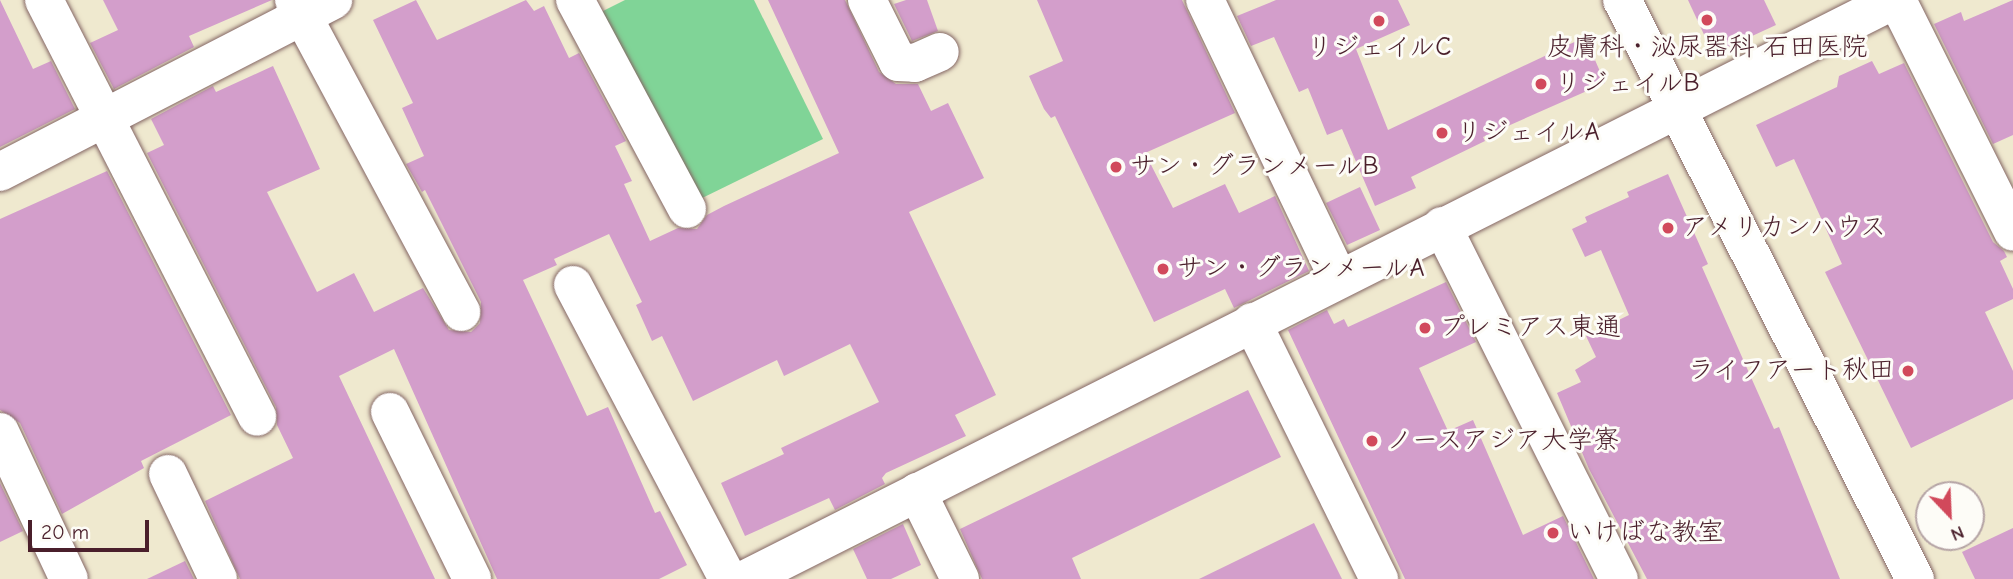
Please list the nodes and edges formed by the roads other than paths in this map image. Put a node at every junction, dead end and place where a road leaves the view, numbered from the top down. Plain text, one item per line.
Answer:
1 (44, 0) edge
2 (575, 0) edge
3 (867, 0) edge
4 (1205, 0) edge
5 (1622, 0) edge
6 (1896, 0) edge
7 (309, 5) edge
8 (940, 52) dead end
9 (1675, 107) junction
10 (102, 118) junction
11 (0, 172) edge
12 (687, 209) dead end
13 (1442, 226) junction
14 (2013, 232) edge
15 (1338, 278) junction
16 (573, 285) dead end
17 (461, 312) dead end
18 (1252, 322) junction
19 (390, 412) dead end
20 (257, 417) dead end
21 (0, 432) edge
22 (168, 474) dead end
23 (917, 492) junction
24 (69, 579) edge
25 (218, 579) edge
26 (472, 579) edge
27 (728, 579) edge
28 (746, 579) edge
29 (960, 579) edge
30 (1379, 579) edge
31 (1619, 579) edge
32 (1915, 579) edge

1 - 10 street
2 - 12 street
3 - 8 street
4 - 15 street
5 - 9 street
6 - 9 street
6 - 14 street
7 - 10 street
7 - 17 street
9 - 13 street
9 - 32 street
10 - 11 street
10 - 20 street
13 - 15 street
13 - 31 street
15 - 18 street
16 - 27 street
18 - 23 street
18 - 30 street
19 - 26 street
21 - 24 street
22 - 25 street
23 - 28 street
23 - 29 street

